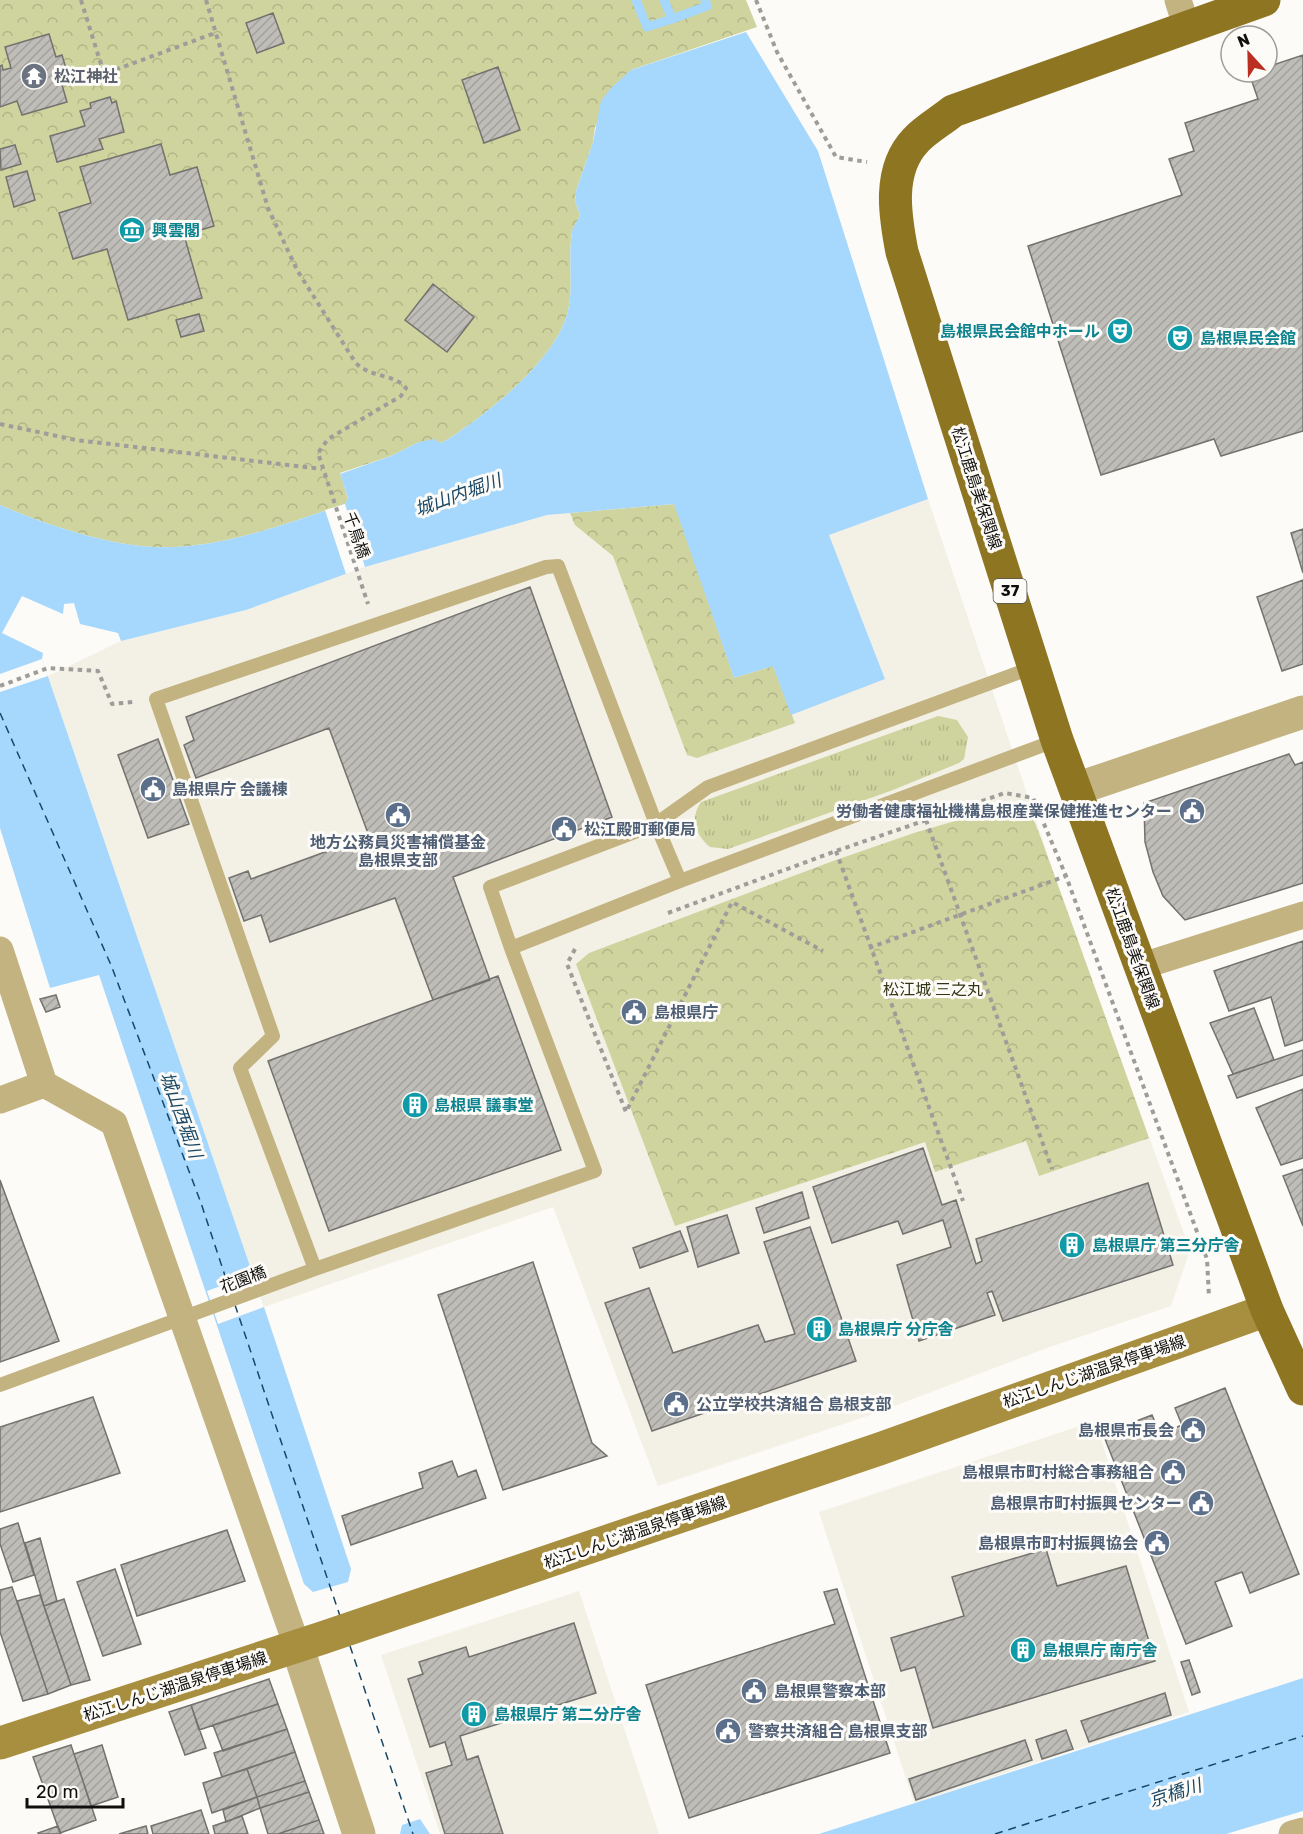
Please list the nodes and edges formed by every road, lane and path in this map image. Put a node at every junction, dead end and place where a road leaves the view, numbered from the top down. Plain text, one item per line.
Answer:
1 (81, 0) edge
2 (206, 0) edge
3 (756, 0) edge
4 (1264, 0) edge
5 (1182, 14) edge
6 (215, 33) junction
7 (900, 168) junction
8 (0, 424) edge
9 (322, 469) junction
10 (375, 625) junction
11 (1034, 666) junction
12 (0, 686) edge
13 (156, 699) junction
14 (1303, 712) edge
15 (1057, 740) junction
16 (1076, 789) junction
17 (926, 820) junction
18 (657, 824) junction
19 (836, 851) junction
20 (1066, 876) junction
21 (680, 881) junction
22 (728, 891) junction
23 (732, 902) junction
24 (663, 915) dead end
25 (959, 915) junction
26 (1303, 915) edge
27 (576, 947) dead end
28 (511, 948) junction
29 (869, 948) junction
30 (0, 950) edge
31 (823, 951) dead end
32 (1139, 967) junction
33 (44, 1084) junction
34 (0, 1100) edge
35 (1052, 1169) dead end
36 (963, 1202) dead end
37 (315, 1269) junction
38 (1268, 1310) junction
39 (183, 1319) junction
40 (1210, 1330) junction
41 (0, 1384) edge
42 (1303, 1389) edge
43 (309, 1642) junction
44 (0, 1743) edge
45 (1303, 1831) edge
46 (359, 1834) edge
47 (1292, 1834) edge

1 - 6 path
2 - 6 path
3 - 7 path
4 - 5 main road, 松江鹿島美保関線 / 37
5 - 7 main road, 松江鹿島美保関線 / 37
6 - 9 path
7 - 11 main road, 松江鹿島美保関線 / 37
8 - 9 path
9 - 10 path, 千鳥橋
10 - 13 lane
10 - 18 lane
11 - 15 main road, 松江鹿島美保関線 / 37
11 - 18 lane
12 - 13 path
13 - 37 lane
14 - 16 street
15 - 16 main road, 松江鹿島美保関線 / 37
15 - 21 lane
16 - 32 main road, 松江鹿島美保関線 / 37
17 - 19 path
17 - 20 path
17 - 25 path
18 - 21 lane
18 - 28 lane
19 - 22 path
19 - 29 path
20 - 25 path
20 - 40 path
21 - 28 lane
22 - 23 path
22 - 24 path
23 - 27 path
23 - 31 path
25 - 29 path
25 - 35 path
26 - 32 street
28 - 37 lane, 花園橋
29 - 36 path
30 - 33 street
32 - 38 main road, 松江鹿島美保関線 / 37
33 - 34 street
33 - 39 street
37 - 39 lane, 花園橋
38 - 40 main road, 松江しんじ湖温泉停車場線
38 - 42 main road, 松江鹿島美保関線 / 37
39 - 41 lane, 花園橋
39 - 43 street
40 - 43 main road, 松江しんじ湖温泉停車場線
43 - 44 main road, 松江しんじ湖温泉停車場線
43 - 46 street
45 - 47 street

